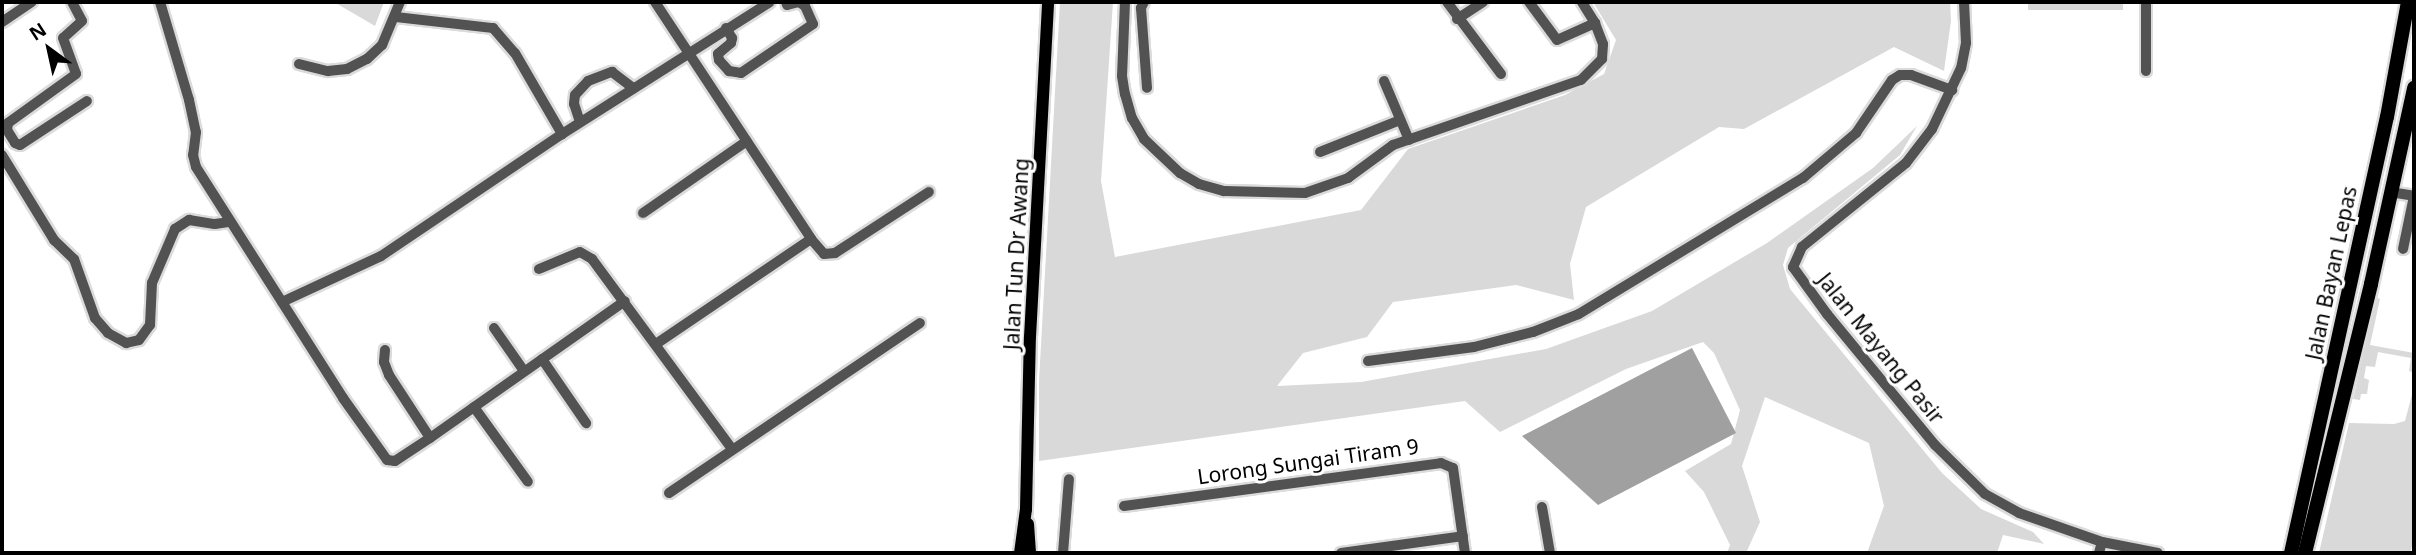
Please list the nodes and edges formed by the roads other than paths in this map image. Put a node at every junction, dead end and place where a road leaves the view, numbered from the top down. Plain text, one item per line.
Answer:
1 (32, 2) edge
2 (72, 2) edge
3 (160, 2) edge
4 (400, 2) edge
5 (656, 2) edge
6 (770, 2) edge
7 (786, 2) edge
8 (1048, 2) edge
9 (1125, 2) edge
10 (1144, 2) edge
11 (1447, 2) edge
12 (1482, 2) edge
13 (1529, 2) edge
14 (1582, 2) edge
15 (1964, 2) edge
16 (2146, 2) edge
17 (2408, 2) edge
18 (396, 17) junction
19 (1457, 19) junction
20 (2, 22) edge
21 (1595, 23) junction
22 (726, 29) junction
23 (689, 51) junction
24 (299, 64) dead end
25 (2146, 71) dead end
26 (1501, 74) dead end
27 (1384, 82) dead end
28 (633, 88) junction
29 (1147, 88) dead end
30 (2414, 88) edge
31 (1952, 90) junction
32 (87, 101) dead end
33 (1400, 120) junction
34 (580, 122) junction
35 (562, 134) junction
36 (1409, 140) junction
37 (747, 141) junction
38 (1320, 152) dead end
39 (2, 155) edge
40 (929, 192) dead end
41 (2390, 192) junction
42 (2414, 195) edge
43 (643, 213) dead end
44 (230, 222) junction
45 (811, 239) junction
46 (2403, 249) dead end
47 (539, 268) dead end
48 (625, 301) junction
49 (282, 302) junction
50 (920, 323) dead end
51 (494, 328) dead end
52 (656, 344) junction
53 (385, 350) dead end
54 (542, 359) junction
55 (1368, 361) dead end
56 (524, 371) junction
57 (474, 407) junction
58 (586, 423) dead end
59 (430, 438) junction
60 (732, 449) junction
61 (1069, 480) dead end
62 (528, 482) dead end
63 (669, 493) dead end
64 (1124, 506) dead end
65 (1542, 507) dead end
66 (1026, 509) junction
67 (1463, 536) junction
68 (2102, 542) junction
69 (2123, 551) edge
70 (2306, 551) edge
71 (1020, 553) edge
72 (1030, 553) edge
73 (1063, 553) edge
74 (1341, 553) edge
75 (1465, 553) edge
76 (1550, 553) edge
77 (2099, 553) edge
78 (2158, 553) edge
79 (2291, 553) edge

1 - 20 street
2 - 32 street
3 - 44 street
4 - 18 street
5 - 23 street
6 - 22 street
7 - 22 street
8 - 66 main road, Jalan Tun Dr Awang
9 - 36 street
10 - 29 street
11 - 19 street
12 - 19 street
13 - 21 street
14 - 21 street
15 - 31 street, Jalan Mayang Pasir
16 - 25 street
17 - 79 highway, Jalan Bayan Lepas
18 - 24 street
18 - 35 street
19 - 26 street
21 - 36 street
22 - 23 street
23 - 28 street
23 - 37 street
27 - 33 street
28 - 34 street
28 - 34 street
30 - 41 highway, Jalan Bayan Lepas
31 - 55 street
31 - 68 street, Jalan Mayang Pasir
33 - 36 street
33 - 38 street
34 - 35 street
35 - 49 street
37 - 43 street
37 - 45 street
39 - 44 street
40 - 45 street
41 - 42 street
41 - 70 highway, Jalan Bayan Lepas
42 - 46 street
44 - 49 street
45 - 52 street
47 - 48 street
48 - 52 street
48 - 54 street
49 - 59 street
50 - 60 street
51 - 56 street
52 - 60 street
53 - 59 street
54 - 56 street
54 - 58 street
56 - 57 street
57 - 59 street
57 - 62 street
60 - 63 street
61 - 73 street
64 - 67 street, Lorong Sungai Tiram 9
65 - 76 street
66 - 71 main road, Jalan Tun Dr Awang
66 - 72 main road, Jalan Tun Dr Awang
67 - 74 street
67 - 75 street, Lorong Sungai Tiram 9
68 - 69 street, Jalan Mayang Pasir
68 - 77 street
69 - 78 street, Jalan Mayang Pasir

